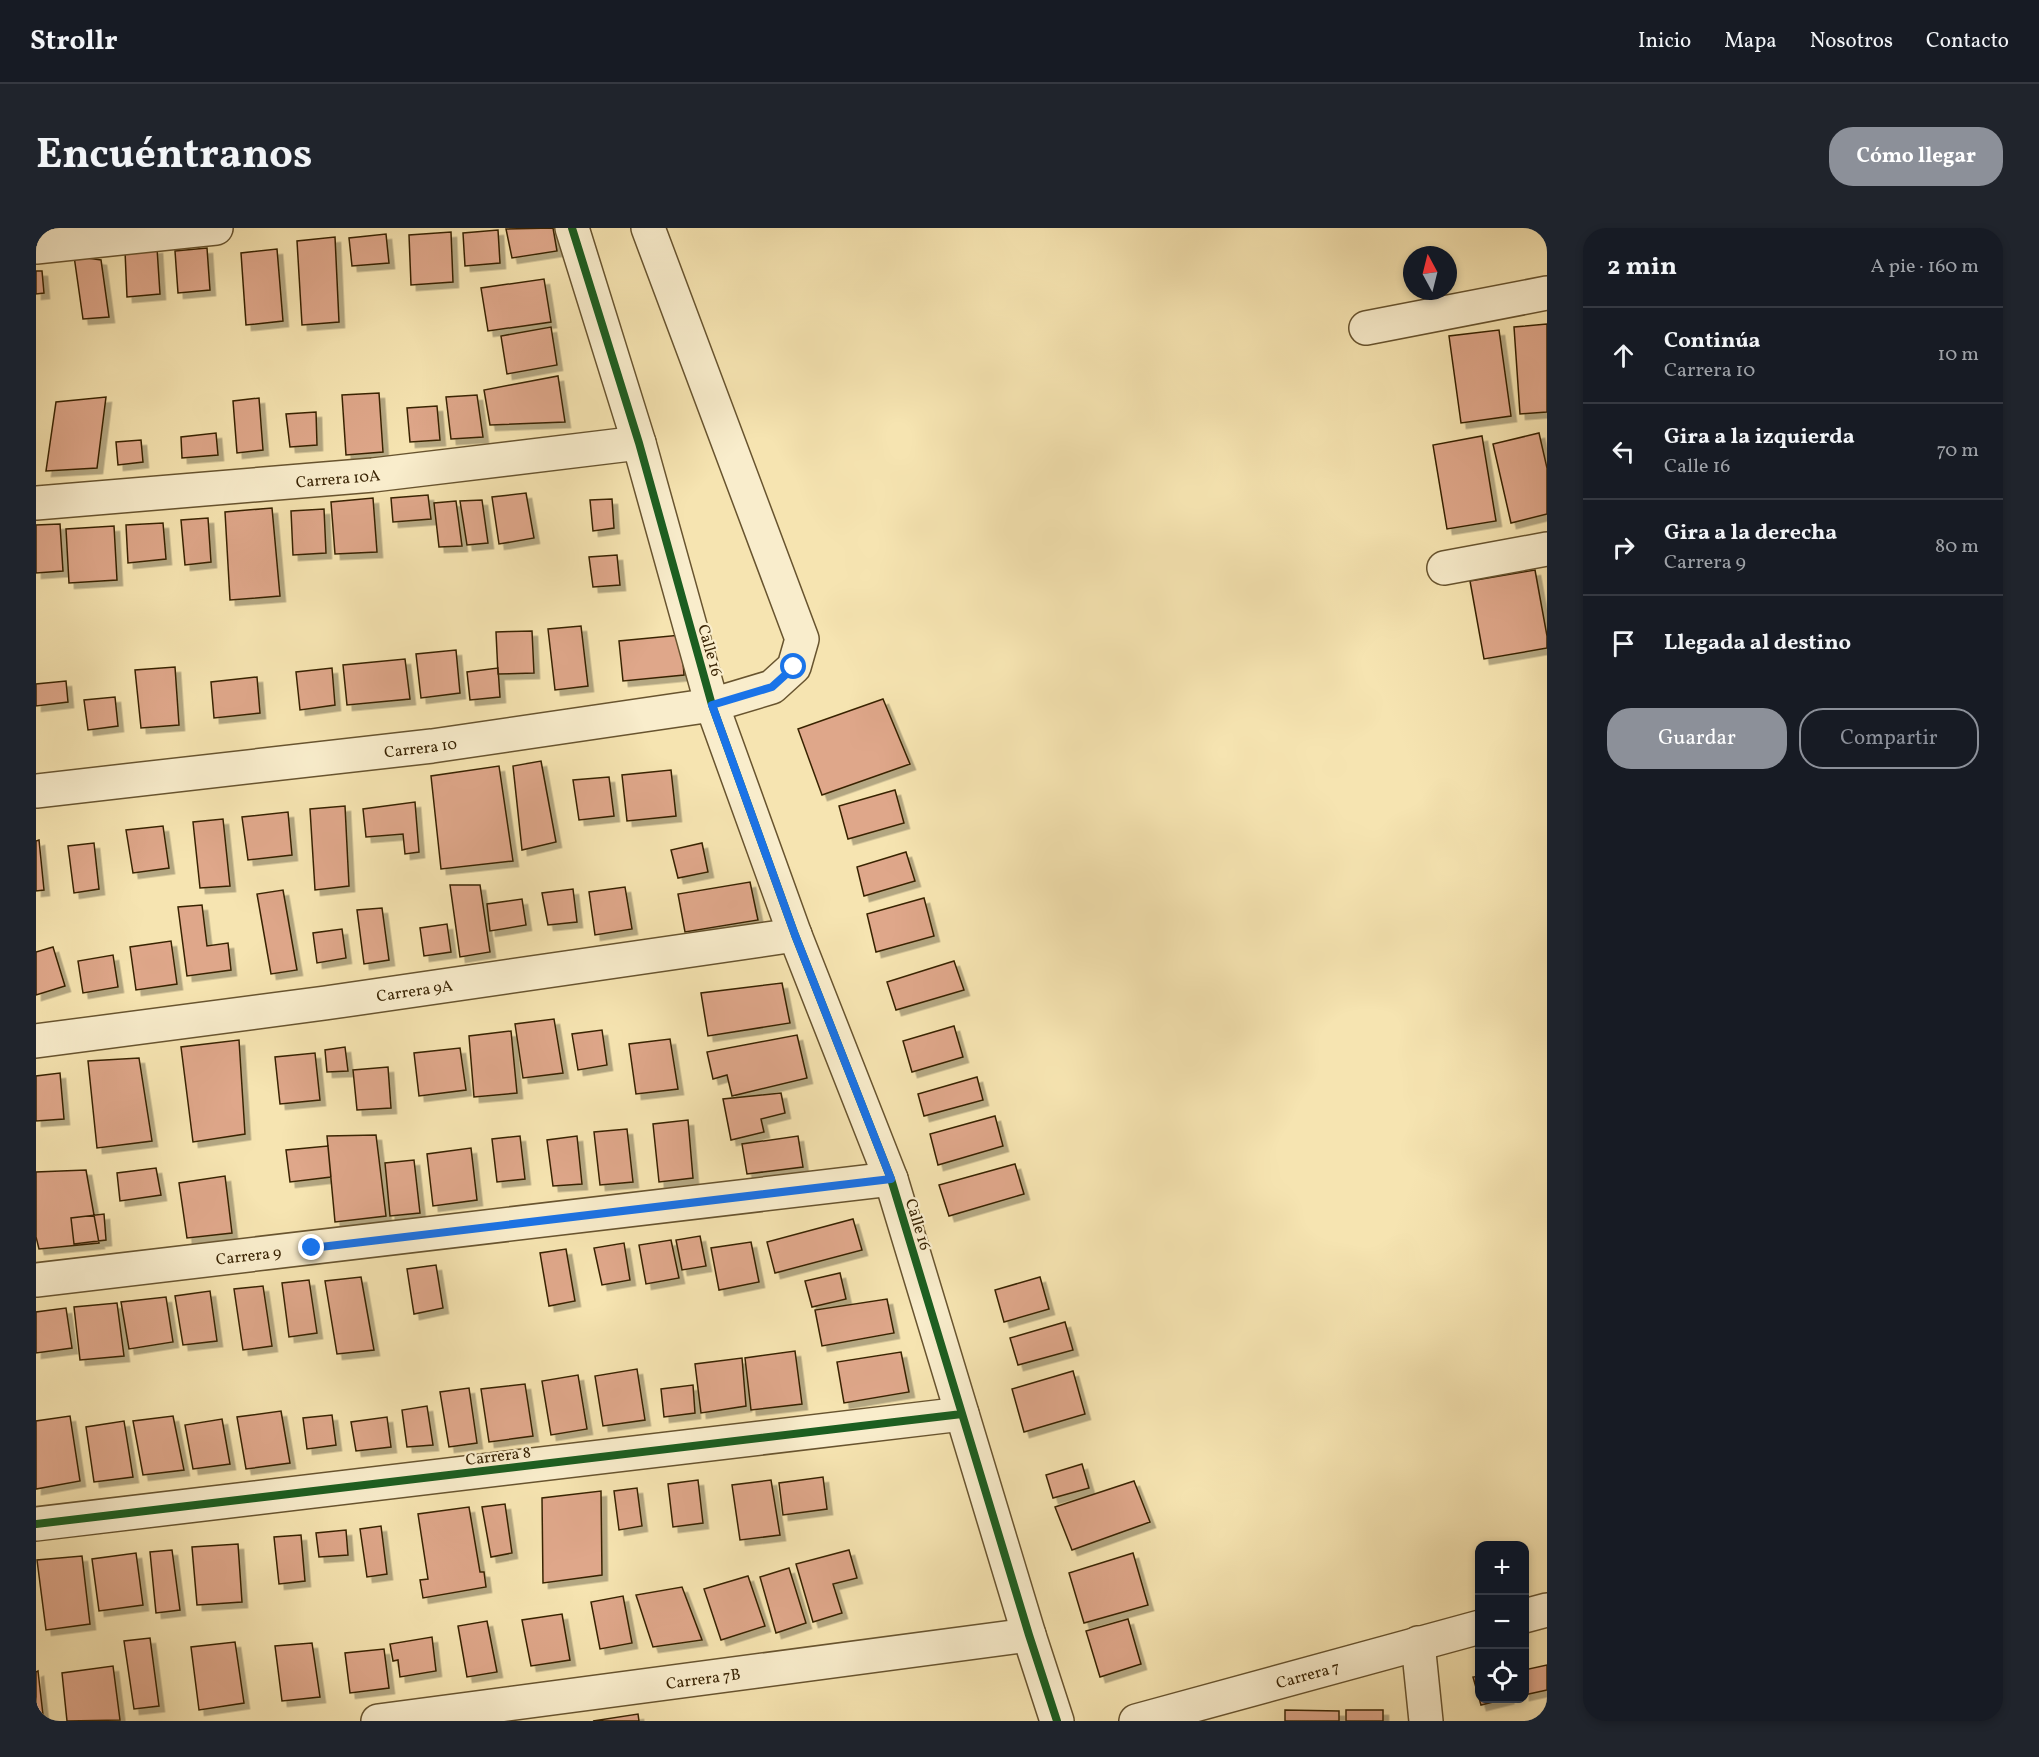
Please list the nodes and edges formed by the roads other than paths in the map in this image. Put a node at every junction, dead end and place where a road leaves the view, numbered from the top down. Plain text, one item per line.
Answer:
1 (216, 228) edge
2 (572, 228) edge
3 (648, 228) edge
4 (36, 247) edge
5 (1547, 293) edge
6 (1366, 328) dead end
7 (639, 443) junction
8 (36, 503) edge
9 (1547, 549) edge
10 (1444, 568) dead end
11 (712, 705) junction
12 (36, 791) edge
13 (795, 935) junction
14 (36, 1041) edge
15 (891, 1179) junction
16 (36, 1280) edge
17 (962, 1414) junction
18 (36, 1524) edge
19 (1547, 1610) edge
20 (1529, 1615) edge
21 (1475, 1628) edge
22 (1029, 1635) junction
23 (1418, 1643) junction
24 (378, 1721) edge
25 (1057, 1721) edge
26 (1136, 1721) edge
27 (1426, 1721) edge

1 - 4 street
2 - 7 street, Calle 16
3 - 11 street, Carrera 10
5 - 6 street
7 - 8 street, Carrera 10A
7 - 11 street, Calle 16
9 - 10 street
11 - 12 street, Carrera 10
11 - 13 street, Calle 16
13 - 14 street, Carrera 9A
13 - 15 street, Calle 16
15 - 16 street, Carrera 9
15 - 17 street, Calle 16
17 - 18 street, Carrera 8
17 - 22 street, Calle 16
19 - 20 street
21 - 23 street, Carrera 7
22 - 24 street, Carrera 7B
22 - 25 street, Calle 16
23 - 26 street, Carrera 7
23 - 27 street

